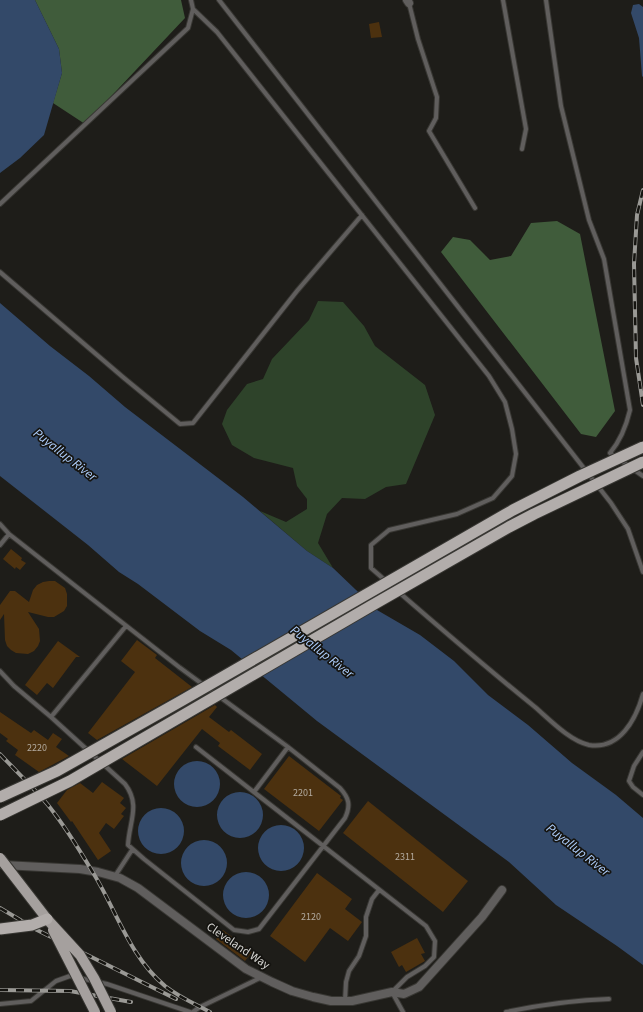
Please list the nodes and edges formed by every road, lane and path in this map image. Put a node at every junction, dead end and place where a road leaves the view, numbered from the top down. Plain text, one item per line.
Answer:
1 (191, 0) edge
2 (219, 0) edge
3 (503, 0) edge
4 (546, 0) edge
5 (408, 2) edge
6 (193, 9) junction
7 (522, 149) dead end
8 (0, 204) edge
9 (475, 208) dead end
10 (362, 215) junction
11 (0, 272) edge
12 (643, 447) edge
13 (643, 462) edge
14 (643, 476) edge
15 (0, 524) edge
16 (9, 534) junction
17 (0, 545) edge
18 (643, 572) edge
19 (126, 626) junction
20 (0, 673) edge
21 (643, 694) edge
22 (51, 717) junction
23 (196, 746) dead end
24 (288, 747) junction
25 (643, 752) edge
26 (254, 792) junction
27 (643, 795) edge
28 (0, 797) edge
29 (0, 815) edge
30 (323, 846) junction
31 (132, 850) junction
32 (0, 858) edge
33 (0, 865) edge
34 (115, 876) junction
35 (379, 890) junction
36 (502, 890) dead end
37 (47, 919) junction
38 (0, 929) edge
39 (262, 977) junction
40 (392, 992) junction
41 (608, 999) dead end
42 (345, 1002) junction
43 (0, 1004) edge
44 (95, 1012) edge
45 (111, 1012) edge
46 (190, 1012) edge
47 (193, 1012) edge
48 (403, 1012) edge
49 (506, 1012) edge

1 - 6 lane
2 - 18 lane
3 - 7 lane
4 - 14 lane
5 - 9 lane
6 - 8 lane
6 - 10 lane
10 - 11 lane
10 - 21 lane
12 - 28 highway, bridge
13 - 29 highway, bridge
15 - 16 lane
16 - 17 lane
16 - 19 lane
19 - 22 lane
19 - 24 lane
20 - 22 lane
22 - 31 lane
23 - 26 lane
24 - 26 lane
24 - 30 lane
25 - 27 lane
26 - 30 lane
30 - 31 lane
30 - 35 lane
31 - 34 lane
32 - 37 main road, bridge
33 - 34 street, Cleveland Way
34 - 39 street, Cleveland Way
35 - 40 lane
35 - 42 lane
36 - 40 street, Cleveland Way
37 - 38 highway, bridge
37 - 44 main road, bridge
37 - 45 main road, bridge
39 - 42 street, Cleveland Way
39 - 47 lane
40 - 42 street, Cleveland Way
40 - 48 lane
41 - 49 lane
43 - 46 lane

